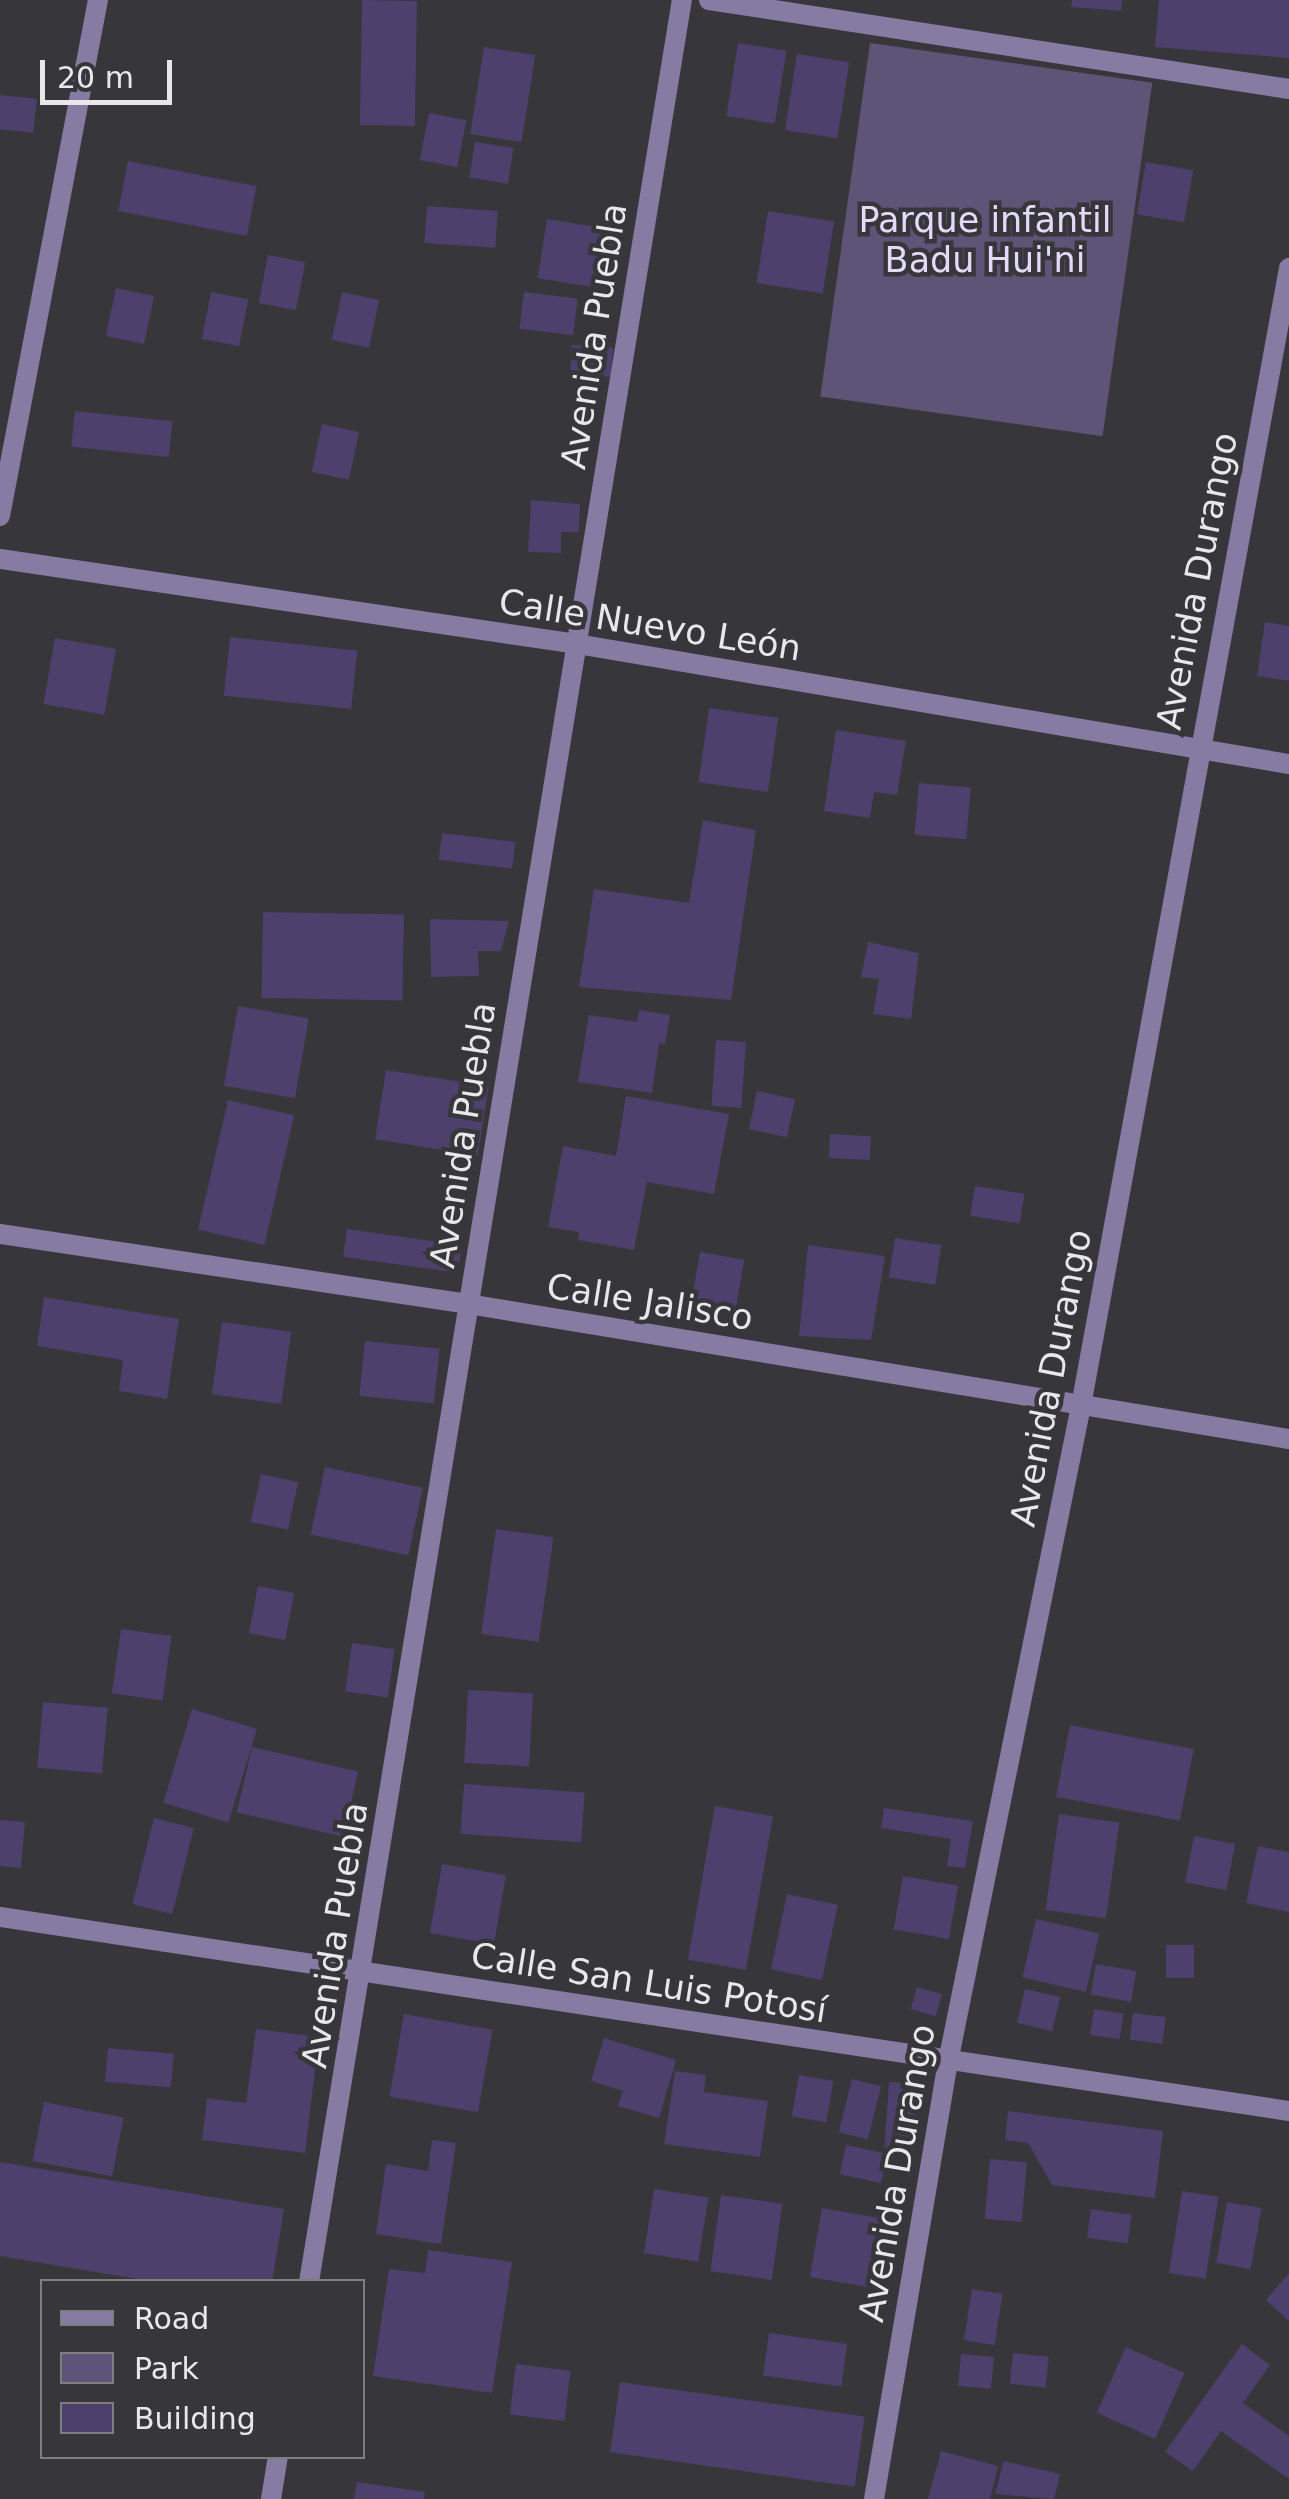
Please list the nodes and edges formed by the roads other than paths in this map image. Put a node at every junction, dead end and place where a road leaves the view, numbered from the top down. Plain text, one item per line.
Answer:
1 (98, 0) edge
2 (682, 0) edge
3 (709, 0) edge
4 (1289, 88) edge
5 (1289, 268) edge
6 (0, 516) edge
7 (0, 559) edge
8 (576, 644) junction
9 (1199, 749) junction
10 (1289, 764) edge
11 (0, 1234) edge
12 (468, 1304) junction
13 (1081, 1406) junction
14 (1289, 1439) edge
15 (0, 1917) edge
16 (363, 1971) junction
17 (948, 2062) junction
18 (1289, 2111) edge
19 (310, 2279) edge
20 (278, 2459) edge
21 (271, 2499) edge
22 (874, 2499) edge

1 - 6 street
2 - 8 street, Avenida Puebla
3 - 4 street
5 - 9 street, Avenida Durango
7 - 8 street, Calle Nuevo León
8 - 9 street, Calle Nuevo León
8 - 12 street, Avenida Puebla
9 - 10 street, Calle Nuevo León
9 - 13 street, Avenida Durango
11 - 12 street, Calle Jalisco
12 - 13 street, Calle Jalisco
12 - 16 street, Avenida Puebla
13 - 14 street, Calle Jalisco
13 - 17 street, Avenida Durango
15 - 16 street, Calle San Luis Potosí
16 - 17 street, Calle San Luis Potosí
16 - 19 street, Avenida Puebla
17 - 18 street, Calle San Luis Potosí
17 - 22 street, Avenida Durango
20 - 21 street

